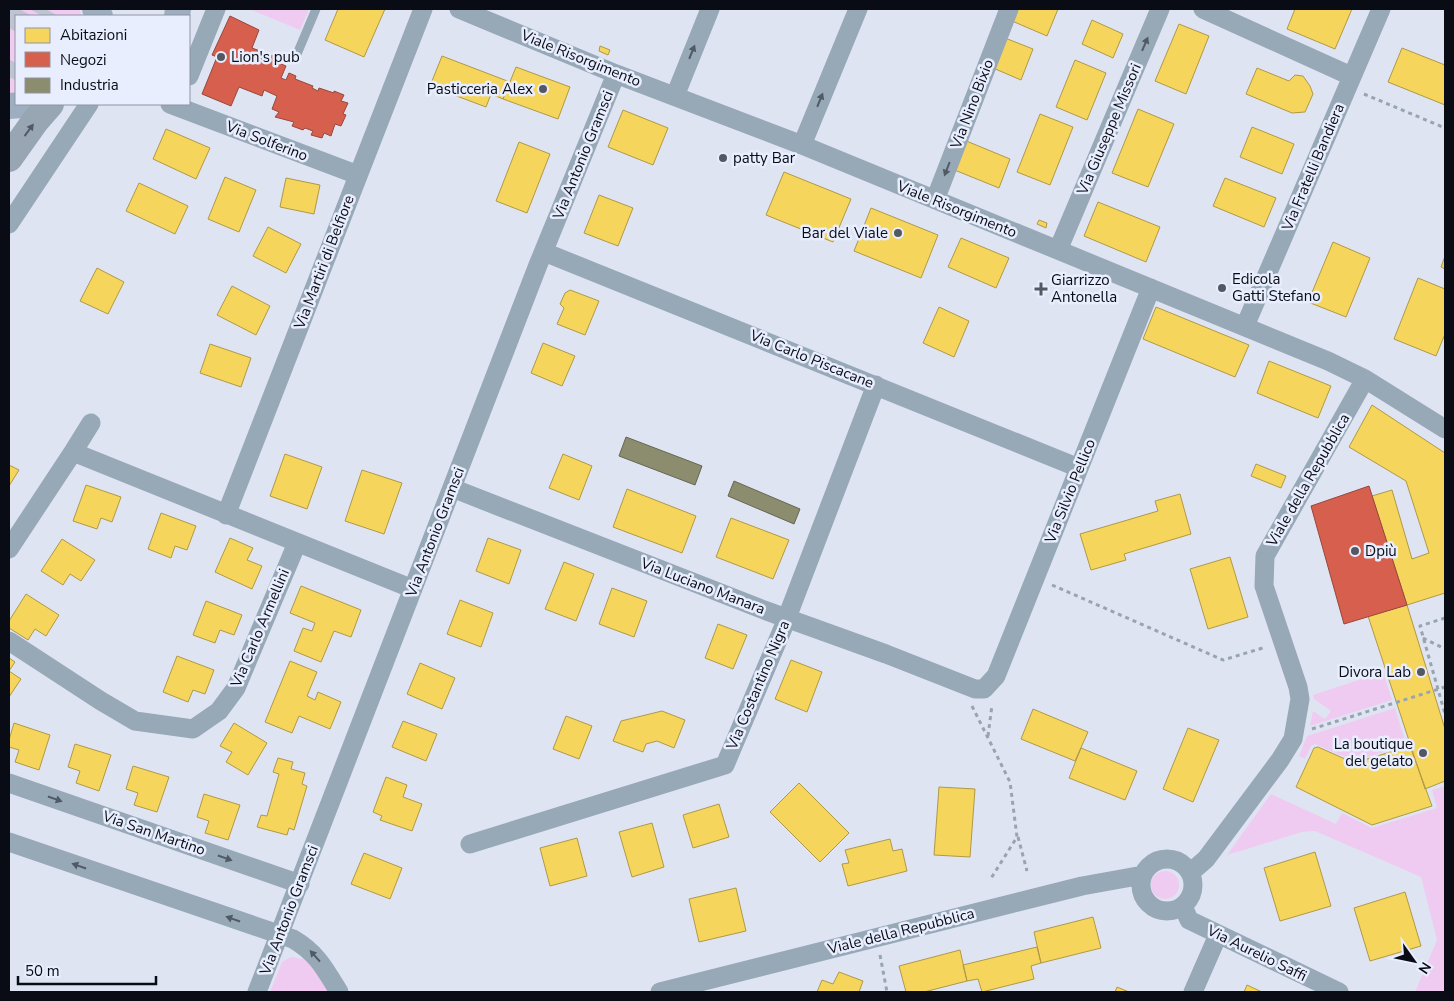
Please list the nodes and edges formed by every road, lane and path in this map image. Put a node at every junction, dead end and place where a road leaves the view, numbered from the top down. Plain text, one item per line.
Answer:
1 (216, 9) edge
2 (316, 9) edge
3 (423, 9) edge
4 (459, 9) edge
5 (710, 9) edge
6 (858, 9) edge
7 (1009, 9) edge
8 (1160, 9) edge
9 (1203, 9) edge
10 (1381, 9) edge
11 (297, 54) dead end
12 (190, 74) edge
13 (616, 74) junction
14 (1349, 81) junction
15 (675, 96) junction
16 (22, 105) edge
17 (49, 105) edge
18 (88, 105) edge
19 (174, 105) edge
20 (9, 106) edge
21 (1445, 128) edge
22 (802, 145) junction
23 (9, 158) edge
24 (358, 175) junction
25 (935, 200) junction
26 (9, 224) edge
27 (1058, 250) junction
28 (544, 252) junction
29 (1151, 288) junction
30 (1245, 326) junction
31 (1365, 379) junction
32 (876, 385) junction
33 (91, 423) dead end
34 (1445, 429) edge
35 (73, 452) junction
36 (1079, 468) junction
37 (452, 488) junction
38 (226, 515) junction
39 (297, 543) junction
40 (9, 550) edge
41 (1036, 578) junction
42 (413, 589) junction
43 (787, 618) junction
44 (1445, 618) edge
45 (1423, 638) junction
46 (9, 641) edge
47 (1283, 642) junction
48 (1445, 649) edge
49 (960, 682) junction
50 (1445, 688) edge
51 (984, 689) joint
52 (1438, 690) junction
53 (1445, 714) edge
54 (1295, 728) junction
55 (9, 783) edge
56 (1017, 837) junction
57 (9, 842) edge
58 (470, 844) dead end
59 (1027, 871) dead end
60 (1190, 873) junction
61 (1143, 875) junction
62 (990, 880) dead end
63 (300, 884) junction
64 (1183, 906) junction
65 (279, 934) junction
66 (1218, 935) junction
67 (877, 938) junction
68 (257, 992) edge
69 (339, 992) edge
70 (660, 992) edge
71 (887, 992) edge
72 (1193, 992) edge
73 (1339, 992) edge

1 - 12 street
2 - 11 lane
3 - 24 street, Via Martiri di Belfiore
4 - 13 street, Viale Risorgimento
15 -> 5 street
22 -> 6 street
7 -> 25 street, Via Nino Bixio
27 -> 8 street, Via Giuseppe Missori
9 - 14 street
10 - 14 street, Via Fratelli Bandiera
13 - 15 street, Viale Risorgimento
13 - 28 street, Via Antonio Gramsci
14 - 21 path
14 - 30 street, Via Fratelli Bandiera
15 - 22 street, Viale Risorgimento
16 - 20 main road
23 -> 17 highway
18 - 26 street
19 - 24 street, Via Solferino
22 - 25 street, Viale Risorgimento
24 - 38 street, Via Martiri di Belfiore
25 - 27 street, Viale Risorgimento
27 - 29 street, Viale Risorgimento
28 - 32 street, Via Carlo Piscacane
28 - 37 street, Via Antonio Gramsci
29 - 30 street, Viale Risorgimento
29 - 36 street, Via Silvio Pellico
30 - 31 street, Viale Risorgimento
31 - 34 street, Viale Risorgimento
31 - 47 street, Viale della Repubblica
32 - 36 street, Via Carlo Piscacane
32 - 43 street, Via Costantino Nigra
33 - 35 street
35 - 38 street
35 - 40 street
36 - 41 street, Via Silvio Pellico
37 - 42 street, Via Antonio Gramsci
37 - 43 street, Via Luciano Manara
38 - 39 street
39 - 42 street
39 - 46 street, Via Carlo Armellini
41 - 47 path
41 - 51 street, Via Silvio Pellico
42 - 63 street, Via Antonio Gramsci
43 - 49 street, Via Luciano Manara
43 - 58 street, Via Costantino Nigra
44 - 45 path
45 - 48 path
45 - 52 path
47 - 54 street, Viale della Repubblica
49 - 51 street, Via Luciano Manara
49 - 56 path
50 - 52 path
52 - 53 path
52 - 54 path
54 - 60 street, Viale della Repubblica
55 -> 63 street, Via San Martino
56 - 59 path
56 - 62 path
65 -> 57 street
60 - 61 street
60 - 64 street
61 - 64 street
61 - 67 street, Viale della Repubblica
63 - 65 street, Via Antonio Gramsci
64 - 66 street, Via Aurelio Saffi
65 - 68 street, Via Antonio Gramsci
69 -> 65 street
66 - 72 street
66 - 73 street, Via Aurelio Saffi
67 - 70 street, Viale della Repubblica
67 - 71 path

